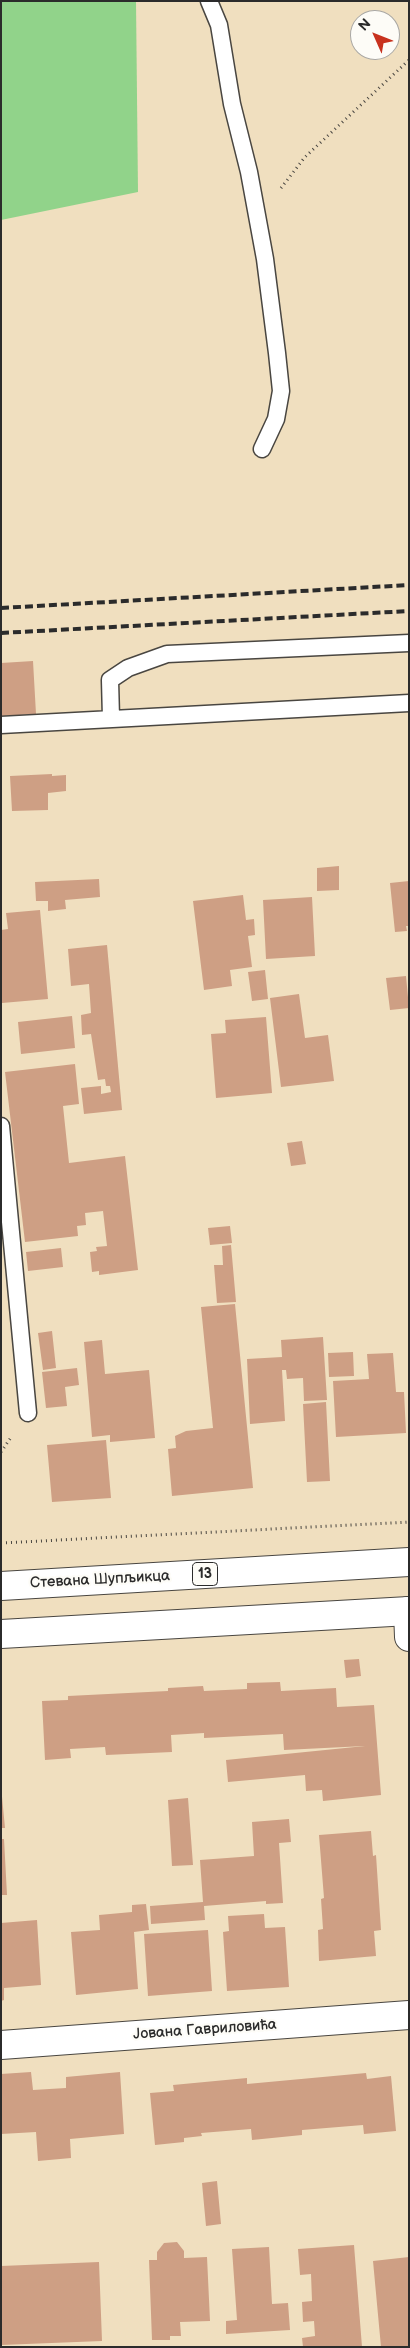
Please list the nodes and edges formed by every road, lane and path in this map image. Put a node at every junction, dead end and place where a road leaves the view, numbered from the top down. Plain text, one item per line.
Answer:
1 (209, 1) edge
2 (409, 60) edge
3 (280, 188) dead end
4 (262, 449) dead end
5 (409, 643) edge
6 (409, 703) edge
7 (111, 718) junction
8 (1, 725) edge
9 (1, 1126) edge
10 (28, 1413) dead end
11 (409, 1522) edge
12 (1, 1543) edge
13 (409, 1562) edge
14 (1, 1586) edge
15 (408, 1620) edge
16 (1, 1634) edge
17 (409, 2014) edge
18 (1, 2045) edge

1 - 4 lane
2 - 3 path
5 - 7 lane
6 - 7 lane
7 - 8 lane
9 - 10 lane
11 - 12 path
13 - 14 main road, Стевана Шупљикца / 13
15 - 16 main road
17 - 18 main road, Јована Гавриловића

